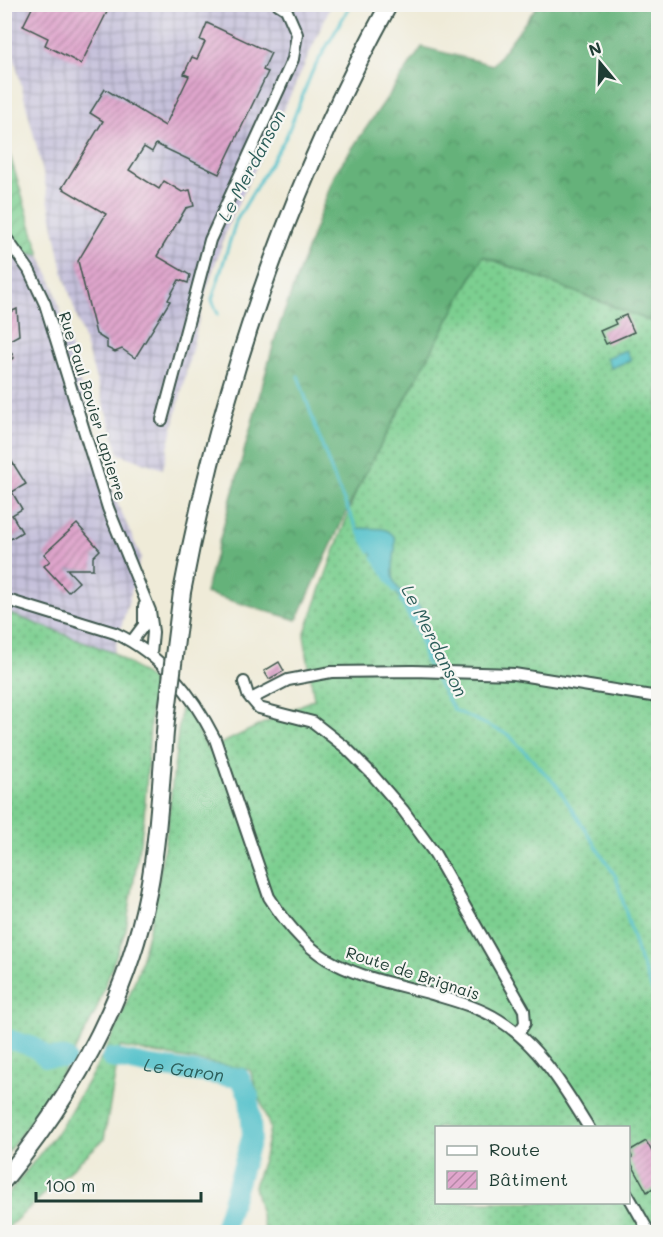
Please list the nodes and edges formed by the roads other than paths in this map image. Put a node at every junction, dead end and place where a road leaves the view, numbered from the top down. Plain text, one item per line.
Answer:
1 (278, 4) edge
2 (388, 4) edge
3 (4, 235) edge
4 (162, 420) dead end
5 (142, 591) junction
6 (4, 599) edge
7 (132, 641) junction
8 (151, 654) junction
9 (244, 682) dead end
10 (658, 697) edge
11 (251, 699) junction
12 (518, 1034) junction
13 (588, 1126) edge
14 (4, 1180) edge
15 (630, 1199) edge
16 (649, 1233) edge

1 - 4 street
2 - 14 highway, bridge
3 - 5 street, Rue Paul Bovier Lapierre
5 - 7 street, Rue Paul Bovier Lapierre
5 - 8 street, Rue Paul Bovier Lapierre
6 - 7 street, Route de Brignais
7 - 8 street, Route de Brignais
8 - 12 street, Route de Brignais
9 - 11 street
10 - 11 street
11 - 12 street
12 - 13 street, Route de Brignais
15 - 16 street

